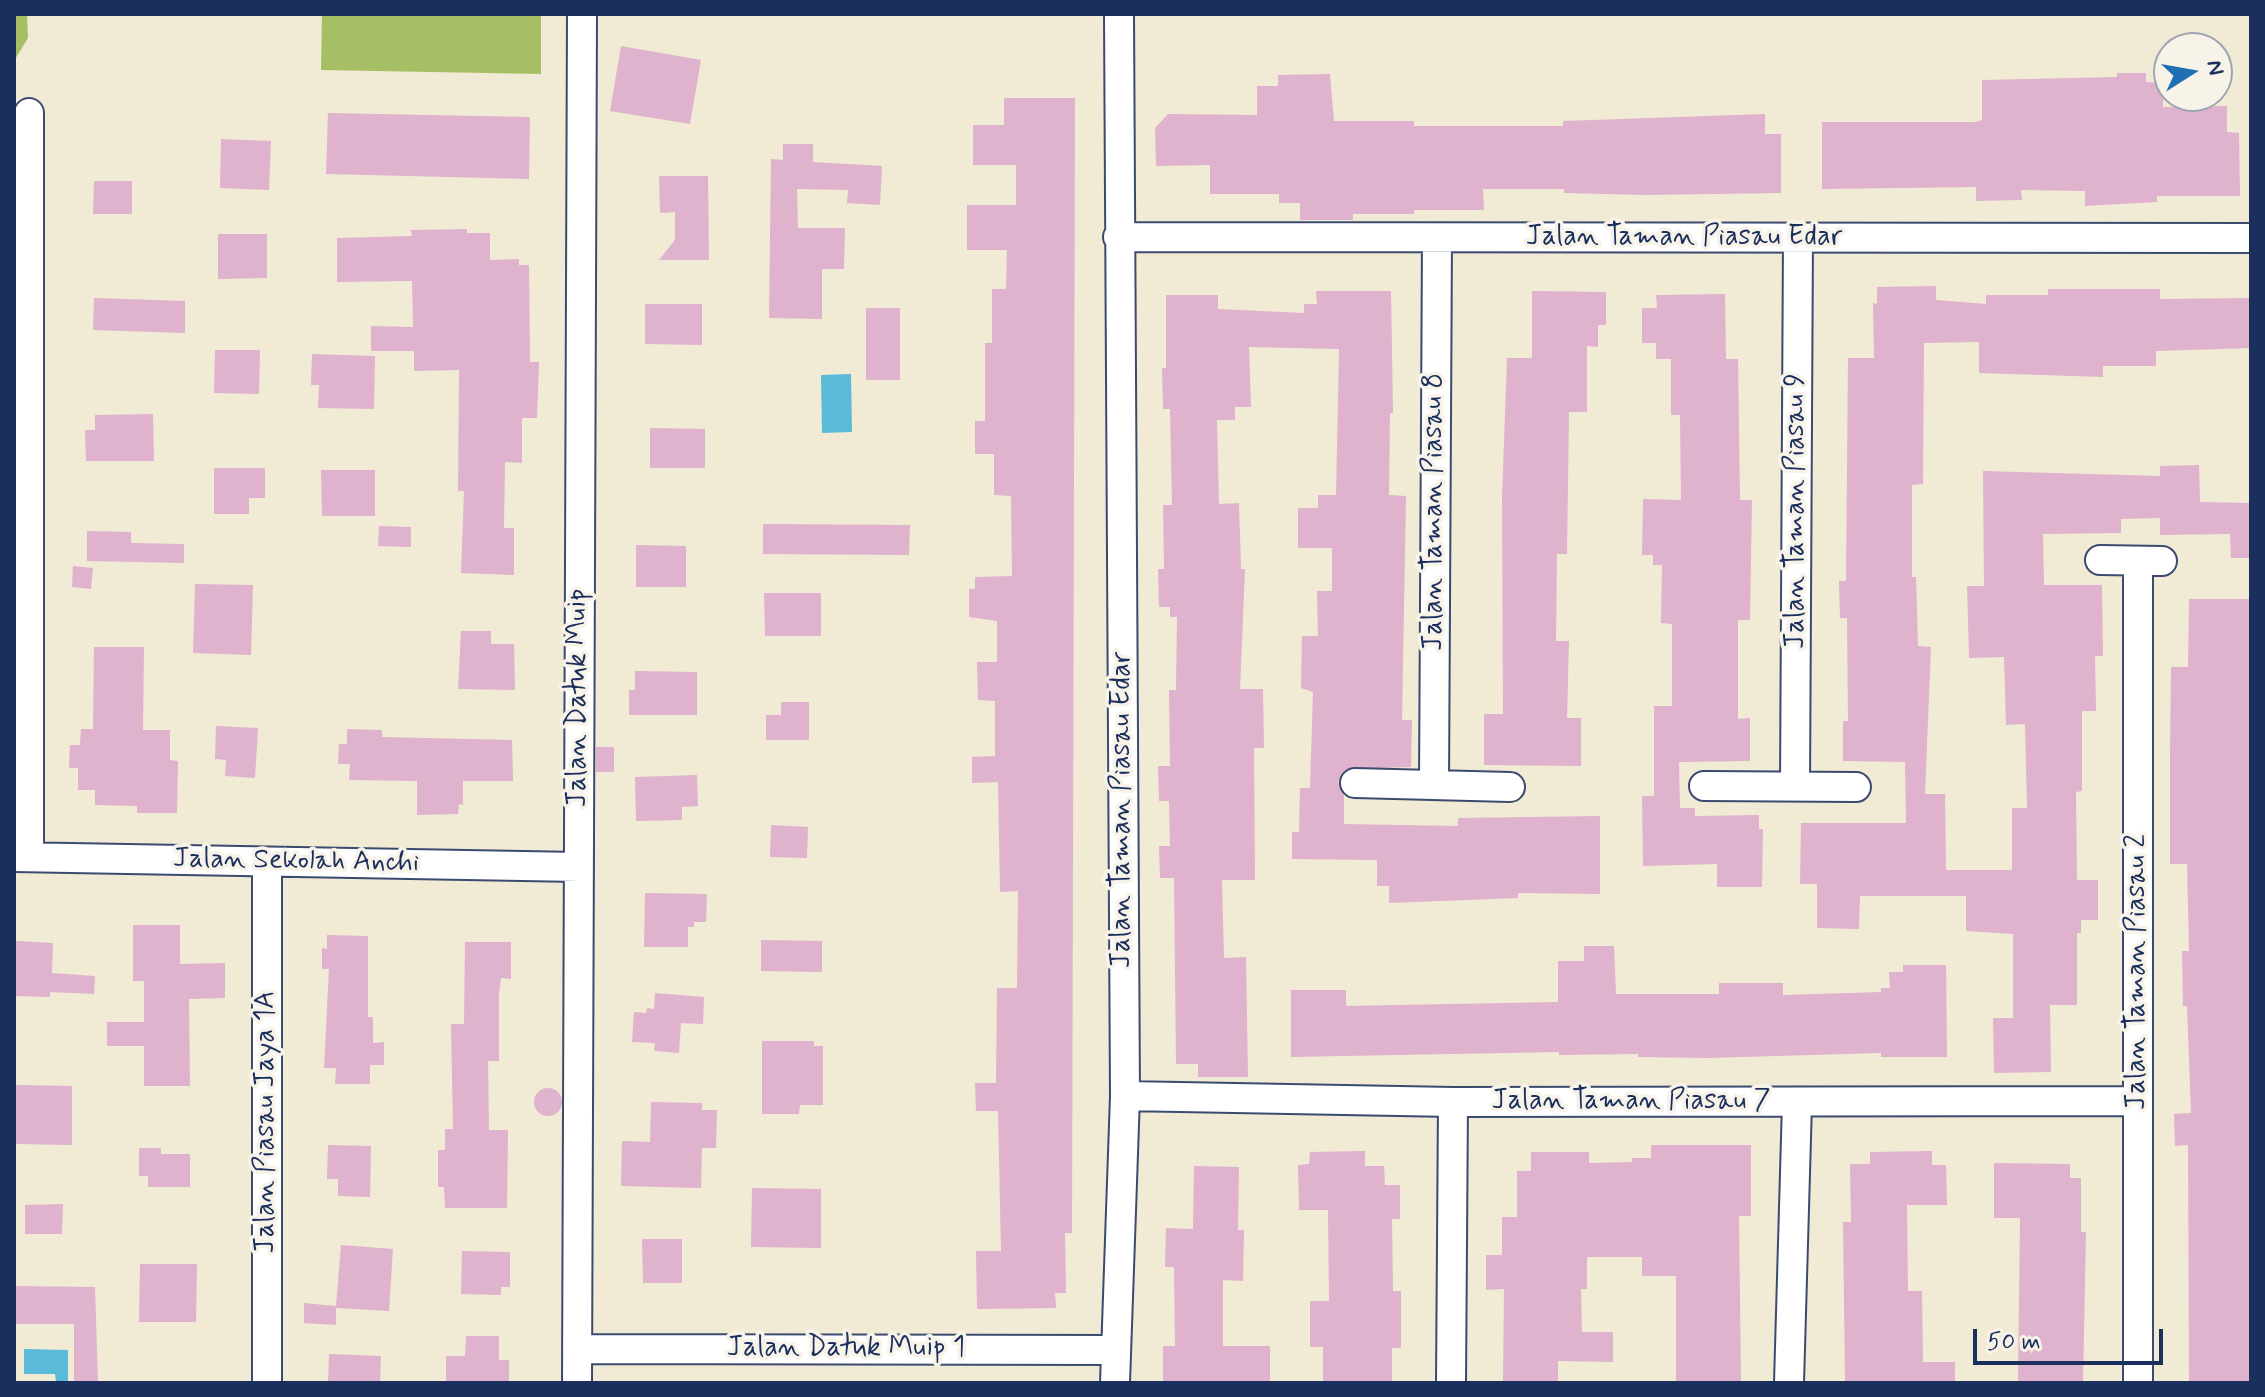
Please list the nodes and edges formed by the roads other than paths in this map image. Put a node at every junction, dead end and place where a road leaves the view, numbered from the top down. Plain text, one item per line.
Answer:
1 (582, 14) edge
2 (1119, 14) edge
3 (29, 113) dead end
4 (1118, 237) junction
5 (1798, 237) junction
6 (2251, 238) edge
7 (1437, 239) junction
8 (2100, 560) dead end
9 (1355, 783) dead end
10 (1434, 785) junction
11 (1795, 785) junction
12 (1704, 786) dead end
13 (1510, 787) dead end
14 (1856, 787) dead end
15 (22, 857) edge
16 (267, 862) junction
17 (579, 867) junction
18 (1125, 1096) junction
19 (2138, 1101) junction
20 (1453, 1102) junction
21 (1797, 1103) junction
22 (578, 1349) junction
23 (1115, 1350) junction
24 (267, 1383) edge
25 (577, 1383) edge
26 (1115, 1383) edge
27 (1451, 1383) edge
28 (1789, 1383) edge
29 (2138, 1383) edge

1 - 17 street, Jalan Datuk Muip
2 - 4 street, Jalan Taman Piasau Edar
3 - 15 street
4 - 7 street, Jalan Taman Piasau Edar
4 - 18 street, Jalan Taman Piasau Edar
5 - 6 street, Jalan Taman Piasau Edar
5 - 7 street, Jalan Taman Piasau Edar
5 - 11 street, Jalan Taman Piasau 9
7 - 10 street, Jalan Taman Piasau 8
8 - 19 street, Jalan Taman Piasau 2
9 - 10 street
10 - 13 street
11 - 12 street
11 - 14 street
15 - 16 street, Jalan Sekolah Anchi
16 - 17 street, Jalan Sekolah Anchi
16 - 24 street, Jalan Piasau Jaya 1A
17 - 22 street, Jalan Datuk Muip
18 - 20 street, Jalan Taman Piasau 7
18 - 23 street, Jalan Taman Piasau Edar
19 - 21 street, Jalan Taman Piasau 7
19 - 29 street, Jalan Taman Piasau 2
20 - 21 street, Jalan Taman Piasau 7
20 - 27 street
21 - 28 street
22 - 23 street, Jalan Datuk Muip 1
22 - 25 street, Jalan Datuk Muip
23 - 26 street, Jalan Taman Piasau Edar

